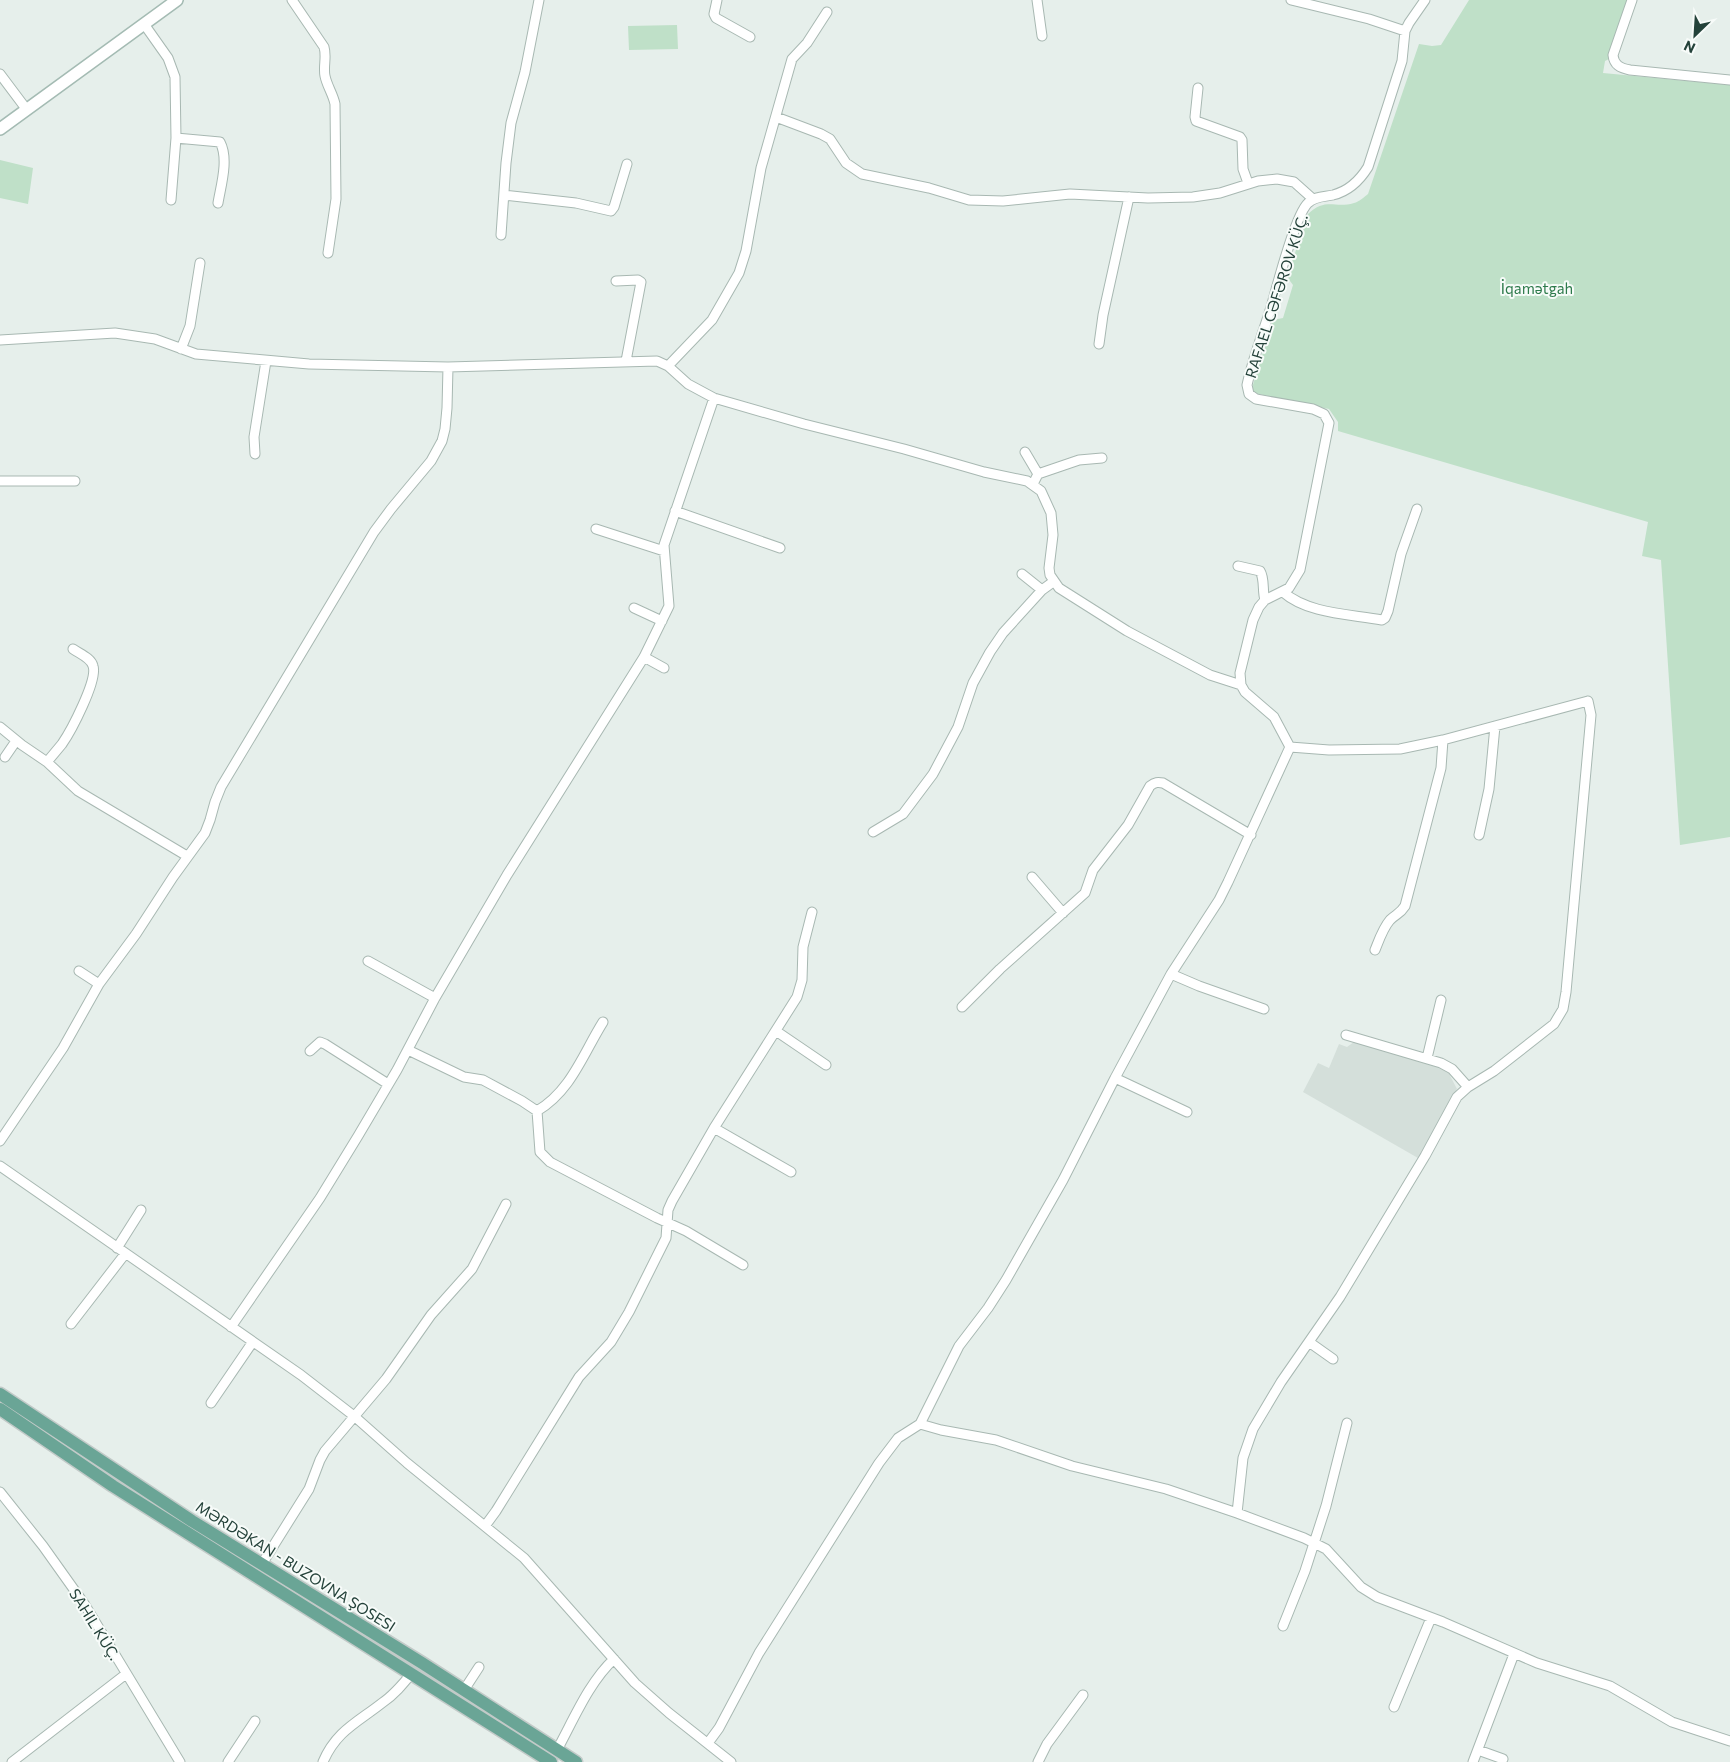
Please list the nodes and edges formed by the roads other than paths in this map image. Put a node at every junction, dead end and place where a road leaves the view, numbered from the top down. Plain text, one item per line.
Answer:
1 (177, 0) edge
2 (292, 0) edge
3 (539, 0) edge
4 (717, 0) edge
5 (1037, 0) edge
6 (1290, 0) edge
7 (1425, 0) edge
8 (1632, 0) edge
9 (827, 12) dead end
10 (144, 24) junction
11 (1405, 31) junction
12 (1042, 36) dead end
13 (750, 37) dead end
14 (0, 74) edge
15 (1730, 80) edge
16 (1198, 88) dead end
17 (27, 110) junction
18 (776, 117) junction
19 (0, 129) edge
20 (176, 138) junction
21 (627, 164) dead end
22 (1248, 183) junction
23 (504, 195) junction
24 (1129, 197) junction
25 (1313, 199) junction
26 (171, 200) dead end
27 (218, 203) dead end
28 (501, 235) dead end
29 (328, 253) dead end
30 (200, 263) dead end
31 (616, 281) dead end
32 (0, 340) edge
33 (1099, 344) dead end
34 (181, 349) junction
35 (266, 361) junction
36 (626, 361) junction
37 (668, 366) junction
38 (448, 367) junction
39 (714, 398) junction
40 (1025, 452) dead end
41 (255, 454) dead end
42 (1102, 458) dead end
43 (1038, 474) junction
44 (0, 481) edge
45 (75, 481) dead end
46 (1034, 484) junction
47 (1417, 509) dead end
48 (675, 511) junction
49 (596, 529) dead end
50 (780, 548) dead end
51 (664, 551) junction
52 (1238, 566) dead end
53 (1022, 574) dead end
54 (1053, 582) junction
55 (1042, 590) junction
56 (1283, 592) junction
57 (1265, 600) junction
58 (634, 608) dead end
59 (662, 621) junction
60 (74, 649) dead end
61 (644, 657) junction
62 (664, 668) dead end
63 (1241, 685) junction
64 (1495, 726) junction
65 (0, 727) edge
66 (16, 740) junction
67 (1443, 740) junction
68 (1290, 747) junction
69 (5, 757) dead end
70 (47, 762) junction
71 (873, 832) dead end
72 (1251, 835) junction
73 (1479, 835) dead end
74 (187, 856) junction
75 (1032, 877) dead end
76 (812, 912) dead end
77 (1063, 913) junction
78 (1375, 950) dead end
79 (368, 961) dead end
80 (79, 971) dead end
81 (1171, 974) junction
82 (99, 984) junction
83 (434, 998) junction
84 (1441, 1000) dead end
85 (962, 1007) dead end
86 (1264, 1009) dead end
87 (603, 1022) dead end
88 (776, 1031) junction
89 (1346, 1035) dead end
90 (408, 1050) junction
91 (310, 1051) dead end
92 (1427, 1058) junction
93 (826, 1066) dead end
94 (1115, 1078) junction
95 (388, 1084) junction
96 (1468, 1086) junction
97 (537, 1111) junction
98 (1188, 1112) dead end
99 (714, 1128) junction
100 (0, 1141) edge
101 (0, 1166) edge
102 (791, 1172) dead end
103 (506, 1204) dead end
104 (141, 1210) dead end
105 (666, 1222) junction
106 (117, 1248) junction
107 (125, 1254) junction
108 (743, 1264) dead end
109 (70, 1324) dead end
110 (231, 1327) junction
111 (252, 1342) junction
112 (1309, 1342) junction
113 (1333, 1359) dead end
114 (0, 1394) edge
115 (211, 1403) dead end
116 (0, 1409) edge
117 (354, 1416) junction
118 (1347, 1423) dead end
119 (920, 1424) junction
120 (0, 1492) edge
121 (1237, 1513) junction
122 (485, 1526) junction
123 (1315, 1542) junction
124 (262, 1564) junction
125 (1431, 1618) junction
126 (1283, 1626) dead end
127 (1514, 1654) junction
128 (614, 1659) junction
129 (479, 1668) dead end
130 (412, 1673) junction
131 (126, 1674) junction
132 (464, 1690) junction
133 (1083, 1695) dead end
134 (1394, 1707) dead end
135 (256, 1721) dead end
136 (1730, 1741) edge
137 (708, 1743) junction
138 (557, 1750) junction
139 (1478, 1750) junction
140 (1503, 1759) dead end
141 (12, 1762) edge
142 (180, 1762) edge
143 (228, 1762) edge
144 (323, 1762) edge
145 (551, 1762) edge
146 (576, 1762) edge
147 (731, 1762) edge
148 (1038, 1762) edge
149 (1473, 1762) edge

1 - 10 street
2 - 29 street
3 - 23 street
4 - 13 street
5 - 12 street
6 - 11 street
7 - 11 street, RAFAEL CƏFƏROV KÜÇ.
8 - 15 street
9 - 18 street
10 - 17 street
10 - 20 street
11 - 25 street, RAFAEL CƏFƏROV KÜÇ.
14 - 17 street
16 - 22 street
17 - 19 street
18 - 24 street
18 - 37 street
20 - 26 street
20 - 27 street
21 - 23 street
22 - 24 street
22 - 25 street
23 - 28 street
24 - 33 street
25 - 56 street, RAFAEL CƏFƏROV KÜÇ.
30 - 34 street
31 - 36 street
32 - 34 street
34 - 35 street
35 - 38 street
35 - 41 street
36 - 37 street
36 - 38 street
37 - 39 street
38 - 74 street
39 - 46 street
39 - 48 street
40 - 43 street
42 - 43 street
43 - 46 street
44 - 45 street
46 - 54 street
47 - 56 street
48 - 50 street
48 - 51 street
49 - 51 street
51 - 59 street
52 - 57 street
53 - 55 street
54 - 55 street
54 - 63 street
55 - 71 street
56 - 57 street, RAFAEL CƏFƏROV KÜÇ.
57 - 63 street
58 - 59 street
59 - 61 street
60 - 70 street
61 - 62 street
61 - 83 street
63 - 68 street
64 - 67 street
64 - 73 street
64 - 96 street
65 - 66 street
66 - 69 street
66 - 70 street
67 - 68 street
67 - 78 street
68 - 72 street
70 - 74 street
72 - 77 street
72 - 81 street
74 - 82 street
75 - 77 street
76 - 88 street
77 - 85 street
79 - 83 street
80 - 82 street
81 - 86 street
81 - 94 street
82 - 100 street
83 - 90 street
84 - 92 street
87 - 97 street
88 - 93 street
88 - 99 street
89 - 92 street
90 - 95 street
90 - 97 street
91 - 95 street
92 - 96 street
94 - 98 street
94 - 119 street
95 - 110 street
96 - 112 street
97 - 105 street
99 - 102 street
99 - 105 street
101 - 106 street
103 - 117 street
104 - 106 street
105 - 108 street
105 - 122 street
106 - 107 street
107 - 109 street
107 - 110 street
110 - 111 street
111 - 115 street
111 - 117 street
112 - 113 street
112 - 121 street
114 - 124 main road, MƏRDƏKAN - BUZOVNA ŞOSESI
116 - 130 main road, MƏRDƏKAN - BUZOVNA ŞOSESI
117 - 122 street
117 - 124 street
118 - 123 street
119 - 121 street
119 - 137 street
120 - 131 street, SAHIL KÜÇ.
121 - 123 street
122 - 128 street
123 - 125 street
123 - 126 street
124 - 132 main road, MƏRDƏKAN - BUZOVNA ŞOSESI
125 - 127 street
125 - 134 street
127 - 136 street
127 - 139 street
128 - 137 street
128 - 138 street
129 - 132 street
130 - 144 street
130 - 145 main road, MƏRDƏKAN - BUZOVNA ŞOSESI
131 - 141 street
131 - 142 street, SAHIL KÜÇ.
132 - 138 main road, MƏRDƏKAN - BUZOVNA ŞOSESI
133 - 148 street
135 - 143 street
137 - 147 street
138 - 146 main road, MƏRDƏKAN - BUZOVNA ŞOSESI
139 - 140 street
139 - 149 street

